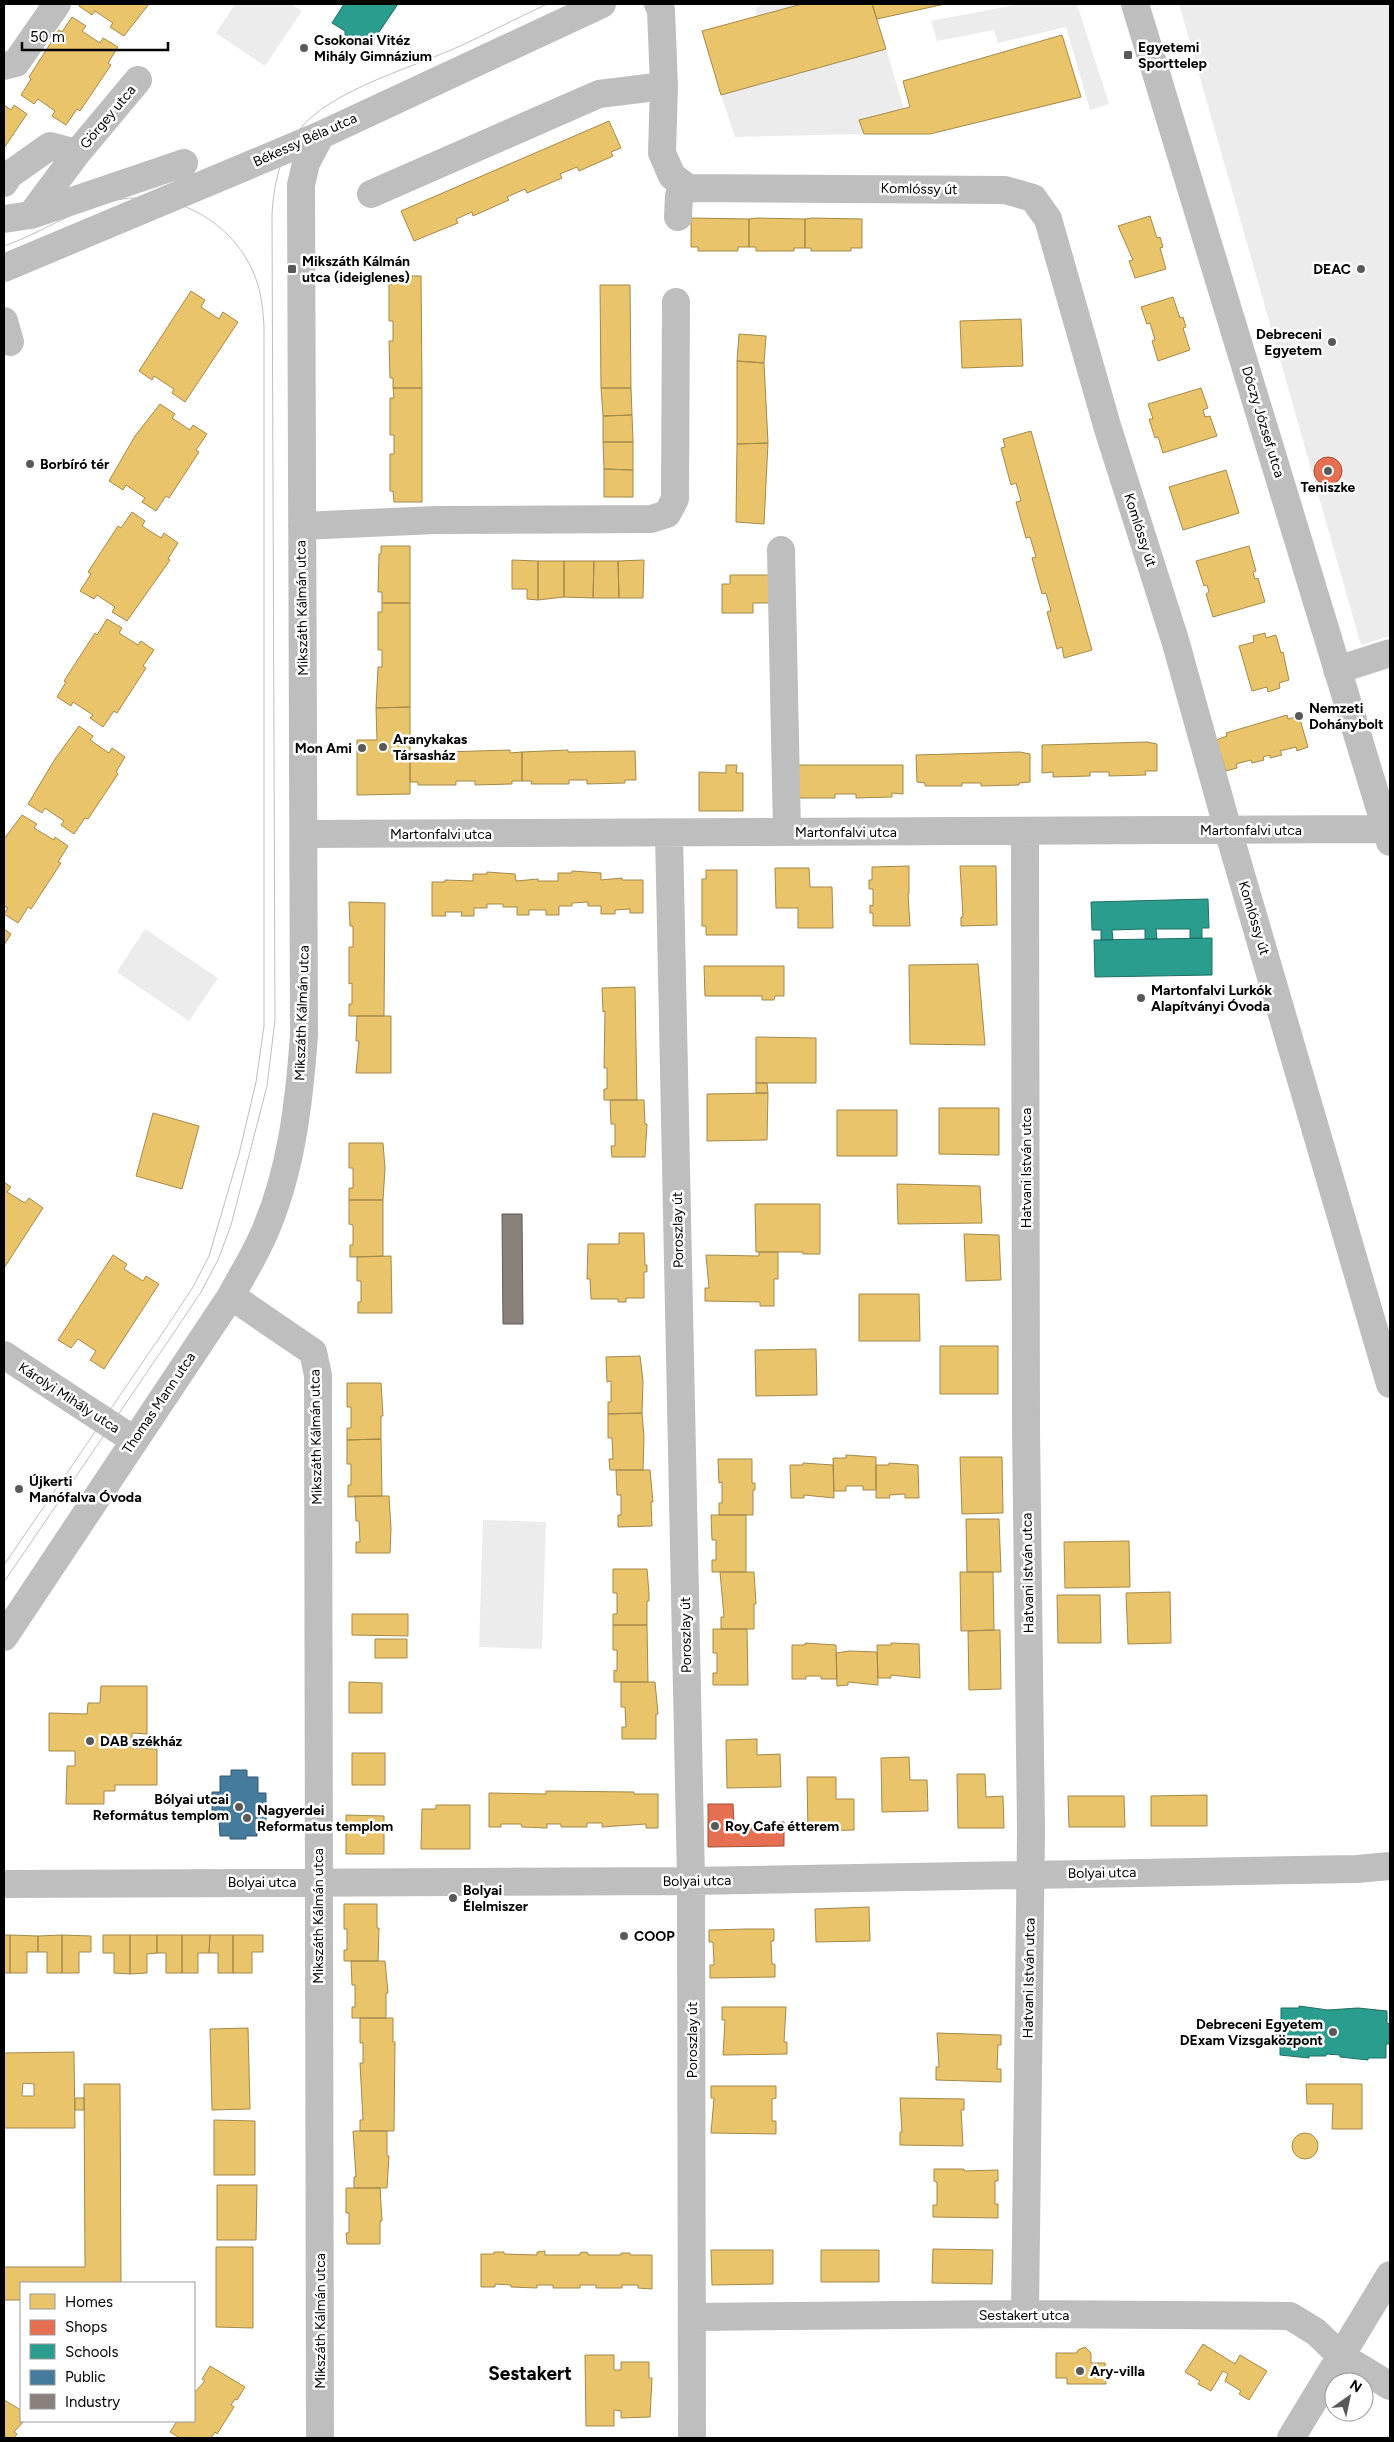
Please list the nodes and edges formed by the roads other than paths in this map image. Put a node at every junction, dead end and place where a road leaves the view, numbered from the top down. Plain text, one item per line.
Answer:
1 (57, 4) edge
2 (602, 4) edge
3 (658, 4) edge
4 (1135, 4) edge
5 (4, 66) edge
6 (138, 80) dead end
7 (664, 86) junction
8 (321, 135) junction
9 (78, 153) junction
10 (184, 163) dead end
11 (4, 183) edge
12 (688, 188) junction
13 (371, 194) dead end
14 (31, 215) junction
15 (678, 217) dead end
16 (4, 219) edge
17 (4, 268) edge
18 (676, 302) dead end
19 (302, 526) junction
20 (781, 550) dead end
21 (1390, 654) edge
22 (1337, 670) junction
23 (1228, 830) junction
24 (1024, 831) junction
25 (787, 832) junction
26 (669, 833) junction
27 (305, 834) junction
28 (1388, 835) edge
29 (232, 1296) junction
30 (4, 1355) edge
31 (1390, 1384) edge
32 (134, 1440) junction
33 (4, 1637) edge
34 (1390, 1866) edge
35 (1031, 1874) junction
36 (691, 1881) junction
37 (318, 1882) junction
38 (4, 1884) edge
39 (1390, 2275) edge
40 (1025, 2314) junction
41 (692, 2317) junction
42 (1341, 2356) junction
43 (1390, 2386) edge
44 (320, 2438) edge
45 (692, 2438) edge
46 (1291, 2438) edge

1 - 5 street
2 - 8 street, Békessy Béla utca
3 - 7 street
4 - 22 street, Dóczy József utca
6 - 9 street, Görgey utca
7 - 12 street
7 - 13 street
8 - 17 street, Békessy Béla utca
8 - 19 street, Mikszáth Kálmán utca
9 - 11 street, Görgey utca
9 - 14 street, Görgey utca
10 - 14 street
12 - 15 street
12 - 23 street, Komlóssy út
14 - 16 street
18 - 19 street
19 - 27 street, Mikszáth Kálmán utca
20 - 25 street
21 - 22 street
22 - 28 street, Dóczy József utca
23 - 24 street, Martonfalvi utca
23 - 28 street, Martonfalvi utca
23 - 31 street, Komlóssy út
24 - 25 street, Martonfalvi utca
24 - 35 street, Hatvani István utca
25 - 26 street, Martonfalvi utca
26 - 27 street, Martonfalvi utca
26 - 36 street, Poroszlay út
27 - 29 street, Mikszáth Kálmán utca
29 - 32 street, Thomas Mann utca
29 - 37 street, Mikszáth Kálmán utca
30 - 32 street, Károlyi Mihály utca
32 - 33 street, Thomas Mann utca
34 - 35 street, Bolyai utca
35 - 36 street, Bolyai utca
35 - 40 street, Hatvani István utca
36 - 37 street, Bolyai utca
36 - 41 street, Poroszlay út
37 - 38 street, Bolyai utca
37 - 44 street, Mikszáth Kálmán utca
39 - 42 street
40 - 41 street, Sestakert utca
40 - 42 street, Sestakert utca
41 - 45 street, Poroszlay út
42 - 43 street
42 - 46 street

